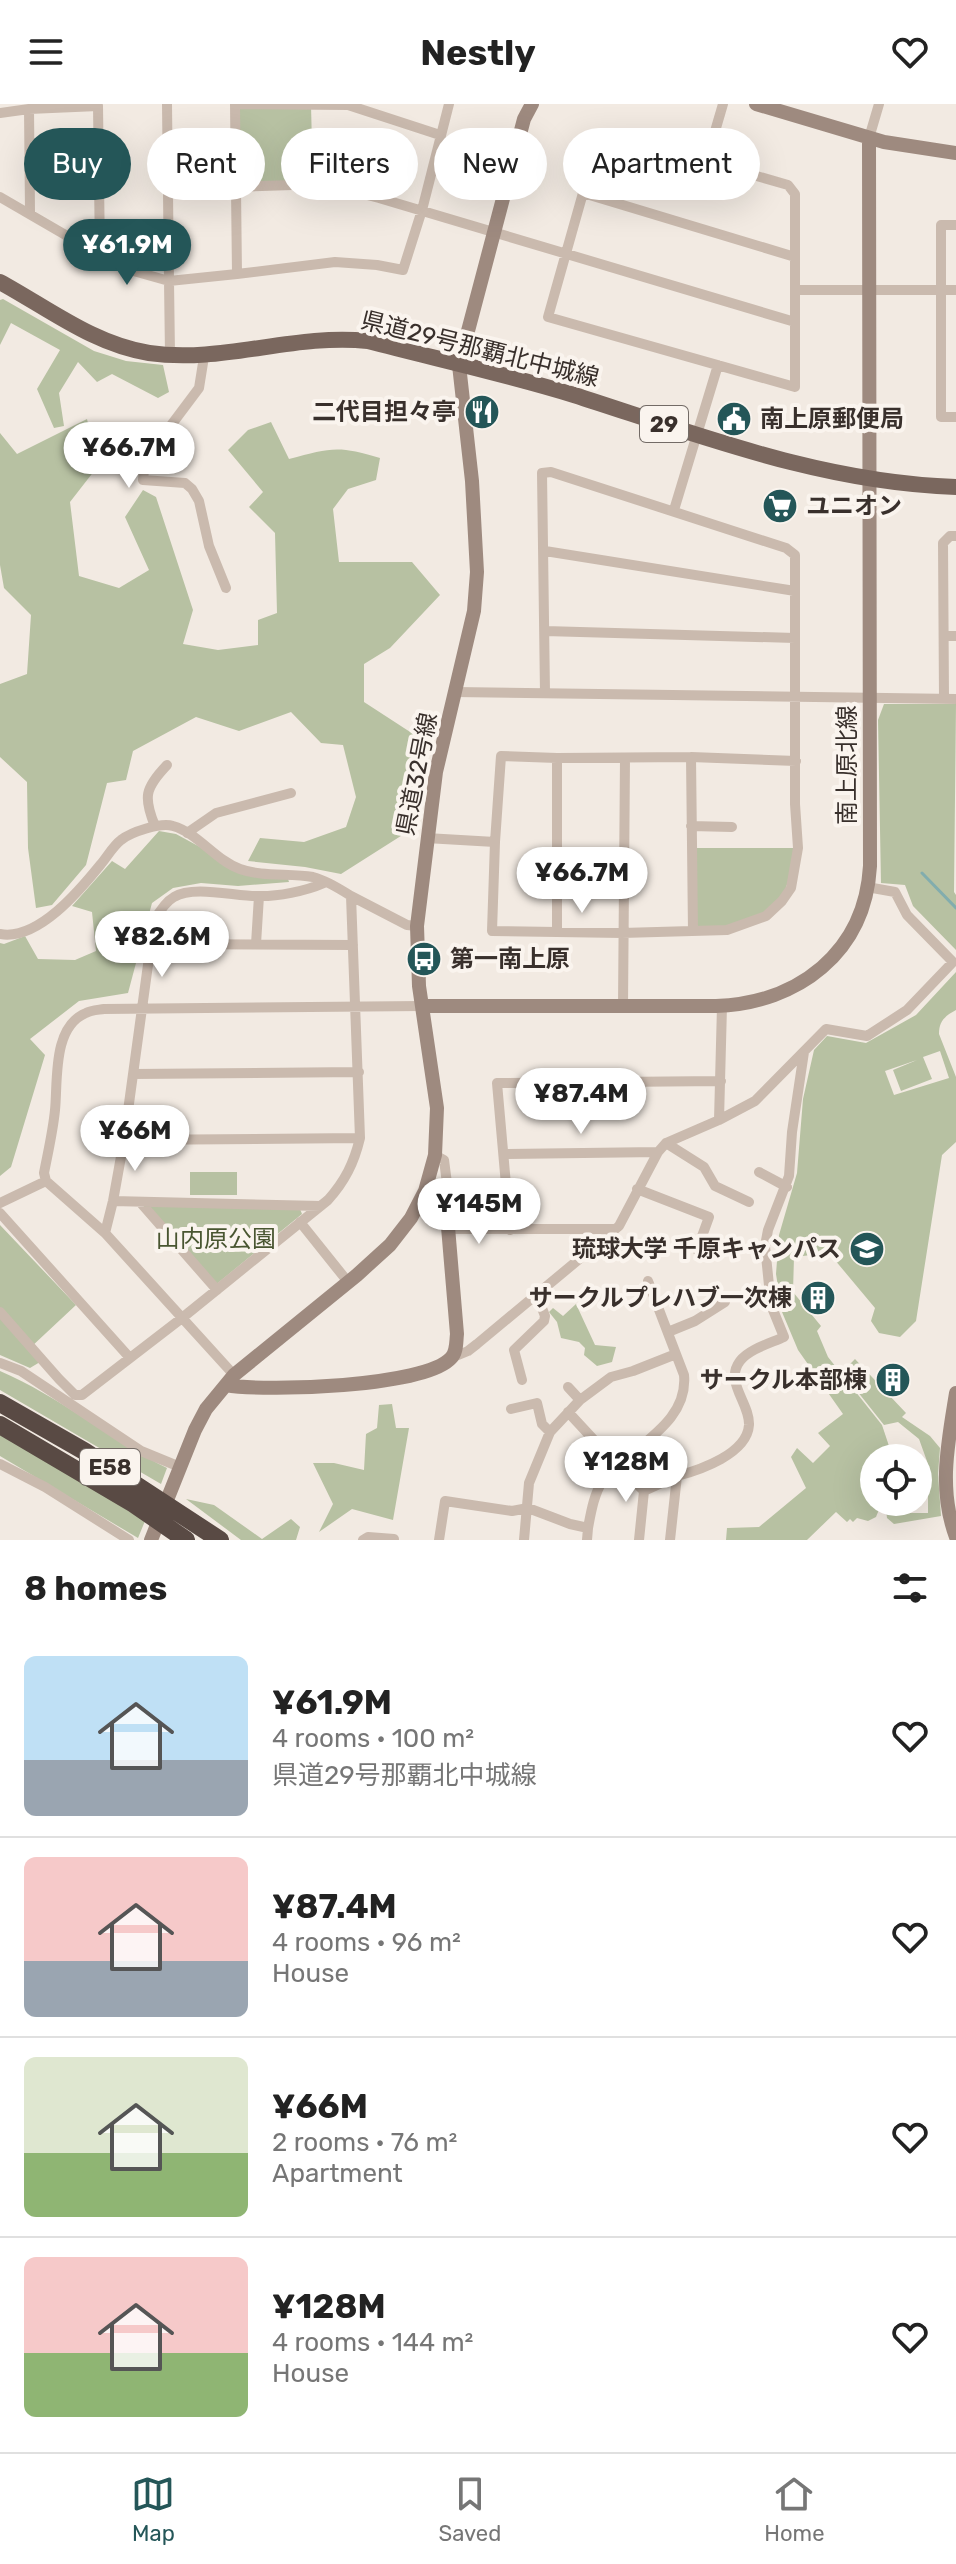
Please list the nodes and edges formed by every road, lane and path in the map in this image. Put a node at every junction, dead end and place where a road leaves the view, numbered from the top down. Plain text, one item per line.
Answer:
1 (167, 104) edge
2 (449, 104) edge
3 (532, 104) edge
4 (723, 104) edge
5 (756, 104) edge
6 (879, 104) edge
7 (29, 109) junction
8 (0, 113) edge
9 (235, 128) edge
10 (442, 128) edge
11 (716, 128) edge
12 (434, 133) edge
13 (869, 138) junction
14 (956, 153) edge
15 (434, 160) edge
16 (760, 177) edge
17 (265, 186) edge
18 (0, 197) edge
19 (235, 200) edge
20 (581, 200) edge
21 (606, 200) edge
22 (422, 210) junction
23 (30, 212) junction
24 (956, 225) edge
25 (493, 233) junction
26 (566, 254) junction
27 (100, 255) junction
28 (795, 257) junction
29 (237, 274) junction
30 (169, 281) junction
31 (0, 282) edge
32 (795, 290) junction
33 (941, 290) junction
34 (956, 290) edge
35 (868, 291) junction
36 (795, 322) junction
37 (941, 353) junction
38 (956, 353) edge
39 (201, 354) junction
40 (170, 355) junction
41 (459, 365) junction
42 (718, 365) junction
43 (956, 417) edge
44 (697, 435) junction
45 (870, 480) junction
46 (956, 487) edge
47 (674, 510) junction
48 (956, 536) edge
49 (545, 551) junction
50 (226, 588) dead end
51 (795, 591) junction
52 (545, 631) junction
53 (950, 636) edge
54 (795, 638) junction
55 (455, 692) junction
56 (545, 693) junction
57 (797, 697) junction
58 (869, 698) junction
59 (950, 698) edge
60 (691, 757) junction
61 (557, 758) junction
62 (625, 758) junction
63 (796, 761) junction
64 (167, 765) dead end
65 (291, 793) dead end
66 (155, 826) junction
67 (691, 826) junction
68 (732, 827) dead end
69 (187, 833) junction
70 (426, 838) junction
71 (495, 842) junction
72 (324, 883) junction
73 (867, 887) junction
74 (259, 896) junction
75 (351, 896) junction
76 (417, 926) junction
77 (693, 931) junction
78 (557, 932) junction
79 (622, 933) junction
80 (0, 934) edge
81 (151, 944) junction
82 (256, 944) junction
83 (353, 945) junction
84 (422, 1006) junction
85 (623, 1006) junction
86 (722, 1006) junction
87 (356, 1007) junction
88 (141, 1009) junction
89 (804, 1052) junction
90 (359, 1072) junction
91 (133, 1074) junction
92 (721, 1081) junction
93 (719, 1120) junction
94 (360, 1138) junction
95 (124, 1140) junction
96 (662, 1148) junction
97 (504, 1154) junction
98 (435, 1155) junction
99 (759, 1172) dead end
100 (46, 1181) junction
101 (787, 1187) junction
102 (637, 1189) junction
103 (425, 1191) junction
104 (113, 1201) junction
105 (140, 1202) junction
106 (749, 1202) dead end
107 (0, 1203) edge
108 (321, 1206) junction
109 (0, 1213) edge
110 (300, 1222) junction
111 (448, 1222) junction
112 (615, 1229) junction
113 (510, 1230) junction
114 (105, 1233) junction
115 (697, 1250) dead end
116 (648, 1281) dead end
117 (348, 1282) junction
118 (217, 1290) junction
119 (537, 1295) junction
120 (725, 1302) dead end
121 (0, 1312) edge
122 (182, 1318) junction
123 (668, 1332) junction
124 (676, 1354) junction
125 (130, 1358) junction
126 (451, 1358) junction
127 (0, 1363) edge
128 (59, 1379) junction
129 (230, 1380) junction
130 (522, 1380) dead end
131 (568, 1387) dead end
132 (48, 1390) junction
133 (956, 1393) edge
134 (580, 1400) junction
135 (0, 1403) edge
136 (511, 1409) dead end
137 (568, 1412) junction
138 (0, 1425) edge
139 (550, 1432) junction
140 (0, 1464) edge
141 (618, 1466) junction
142 (178, 1474) junction
143 (677, 1476) junction
144 (644, 1491) junction
145 (528, 1508) junction
146 (588, 1528) junction
147 (956, 1537) edge
148 (129, 1540) edge
149 (151, 1540) edge
150 (186, 1540) edge
151 (220, 1540) edge
152 (363, 1540) edge
153 (397, 1540) edge
154 (439, 1540) edge
155 (524, 1540) edge
156 (587, 1540) edge
157 (639, 1540) edge
158 (670, 1540) edge

1 - 30 street
2 - 10 street
3 - 25 street
4 - 11 street
5 - 13 street
6 - 13 street
7 - 8 street
7 - 23 street
7 - 27 street
9 - 12 street
13 - 14 street
13 - 35 street, 南上原北線
15 - 22 street
16 - 28 street
17 - 22 street
18 - 23 street
19 - 29 street
20 - 26 street
21 - 28 street
22 - 25 street
22 - 29 street
23 - 27 street
24 - 33 street
25 - 26 street
25 - 41 street
26 - 36 street
26 - 42 street
27 - 30 street
28 - 32 street
29 - 30 street
30 - 40 street
31 - 40 main road, 県道29号那覇北中城線 / 29
32 - 35 street
32 - 36 street
33 - 34 street
33 - 35 street
33 - 37 street
35 - 45 street, 南上原北線
36 - 42 street
37 - 38 street
37 - 43 street
39 - 40 main road, 県道29号那覇北中城線 / 29
39 - 41 main road, 県道29号那覇北中城線 / 29
39 - 50 street
41 - 44 main road, 県道29号那覇北中城線 / 29
41 - 55 street, 県道32号線
42 - 44 street
44 - 45 main road, 県道29号那覇北中城線 / 29
44 - 47 street
45 - 46 main road, 県道29号那覇北中城線 / 29
45 - 58 street, 南上原北線
47 - 49 street
47 - 51 street
48 - 53 street
49 - 51 street
49 - 52 street
51 - 54 street
52 - 54 street
52 - 56 street
53 - 59 street
54 - 57 street
55 - 56 street
55 - 70 street, 県道32号線
56 - 57 street
57 - 58 street
57 - 63 street
58 - 59 street
58 - 73 street, 南上原北線
60 - 62 street
60 - 63 street
60 - 67 street
61 - 62 street
61 - 71 street
61 - 78 street
62 - 79 street
63 - 77 street
64 - 66 street
65 - 69 street
66 - 69 street
66 - 80 street
67 - 68 street
67 - 77 street
69 - 72 street
70 - 71 street
70 - 76 street, 県道32号線
71 - 78 street
72 - 74 street
72 - 75 street
73 - 86 street, 南上原北線
73 - 89 street
74 - 81 street
74 - 82 street
75 - 76 street
75 - 83 street
76 - 84 street, 県道32号線
77 - 79 street
78 - 79 street
79 - 85 street
81 - 82 street
81 - 88 street
82 - 83 street
83 - 87 street
84 - 85 street, 南上原北線
84 - 87 street
84 - 98 street, 県道32号線
85 - 86 street, 南上原北線
86 - 92 street
87 - 88 street
87 - 90 street
88 - 91 street
88 - 100 street
89 - 93 street
89 - 101 street
90 - 91 street
90 - 94 street
91 - 95 street
92 - 93 street
92 - 97 street
93 - 96 street
94 - 95 street
94 - 108 street
95 - 104 street
96 - 97 street
96 - 102 street
96 - 106 street
97 - 113 street
98 - 103 street, 県道32号線
98 - 111 street
99 - 101 street
100 - 107 street
100 - 114 street
101 - 143 street
102 - 112 street
102 - 115 street
103 - 111 street
103 - 117 street, 県道32号線
104 - 105 street
104 - 114 street
105 - 108 street
105 - 118 street
108 - 110 street
109 - 125 street
110 - 117 street
110 - 118 street
111 - 113 street
111 - 126 street
112 - 113 street
112 - 119 street
114 - 122 street
116 - 123 street
117 - 129 street, 県道32号線
118 - 122 street
119 - 126 street
119 - 130 street
120 - 123 street
121 - 128 street
122 - 125 street
122 - 129 street
123 - 124 street
124 - 134 street
124 - 141 street
125 - 128 street
126 - 129 street
127 - 132 street
128 - 132 street
129 - 142 street, 県道32号線
131 - 134 street
132 - 142 street
133 - 147 street
134 - 137 street
135 - 151 highway, E58
136 - 139 street
137 - 139 street
137 - 141 street
138 - 150 highway, E58
139 - 145 street
140 - 148 street
141 - 144 street
141 - 146 street
142 - 149 street, 県道32号線
143 - 144 street
143 - 158 street
144 - 157 street
145 - 146 street
145 - 154 street
145 - 155 street
146 - 156 street
152 - 153 street

